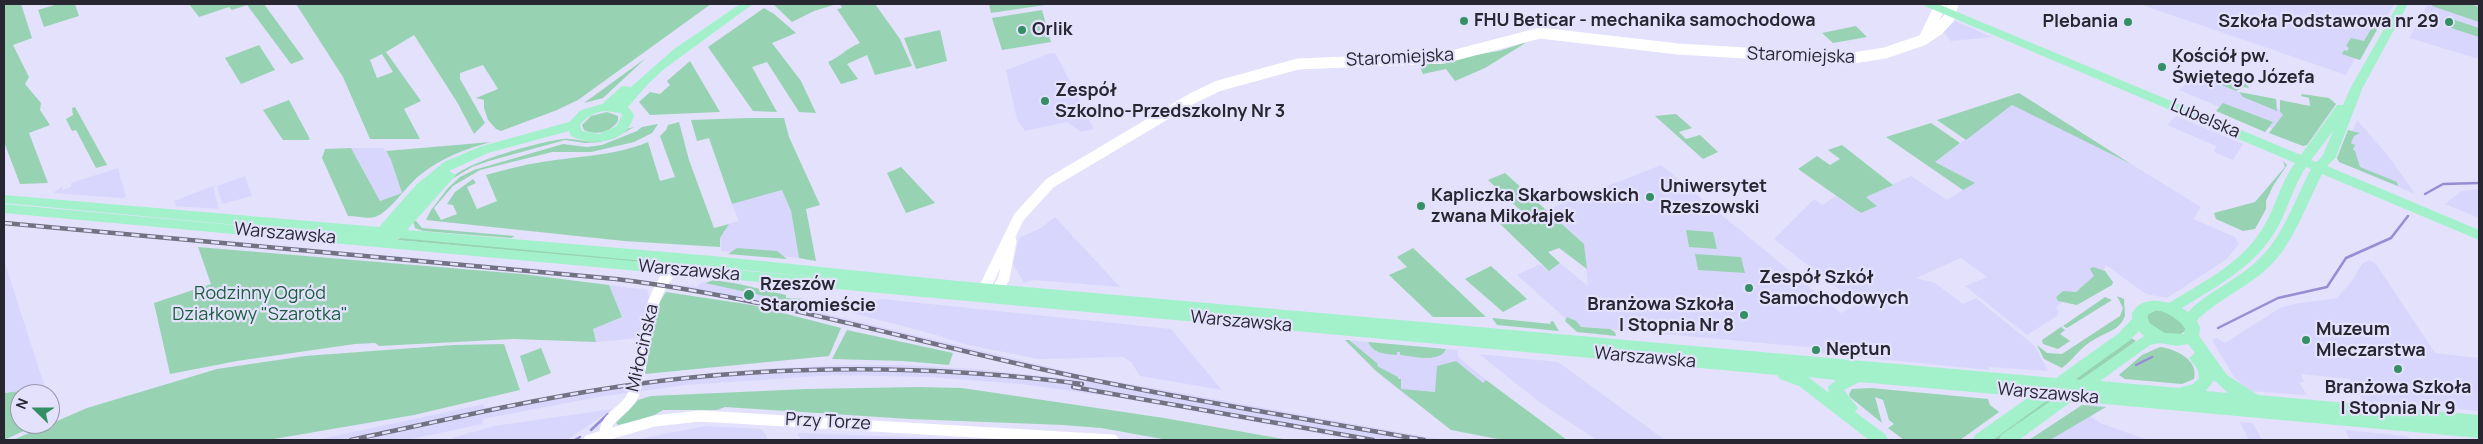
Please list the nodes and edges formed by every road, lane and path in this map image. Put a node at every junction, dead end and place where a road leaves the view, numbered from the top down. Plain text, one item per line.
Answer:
1 (734, 4) edge
2 (747, 4) edge
3 (2403, 4) edge
4 (1944, 6) edge
5 (2356, 90) junction
6 (606, 107) junction
7 (620, 108) junction
8 (575, 129) junction
9 (2305, 158) junction
10 (2321, 165) junction
11 (4, 199) edge
12 (4, 209) edge
13 (2479, 228) edge
14 (387, 236) junction
15 (2479, 236) edge
16 (688, 259) junction
17 (673, 269) junction
18 (990, 294) junction
19 (2170, 309) junction
20 (2140, 320) junction
21 (2189, 321) junction
22 (1377, 324) junction
23 (1440, 329) junction
24 (1362, 332) junction
25 (2175, 338) junction
26 (1452, 340) junction
27 (1747, 367) junction
28 (1858, 377) junction
29 (2173, 394) junction
30 (2257, 402) junction
31 (2479, 421) edge
32 (2479, 432) edge
33 (604, 434) junction
34 (589, 440) edge
35 (1113, 440) edge
36 (1880, 440) edge
37 (1892, 440) edge
38 (1981, 440) edge
39 (2007, 440) edge

1 - 6 main road
2 - 7 main road
3 - 5 main road
4 - 9 main road, Lubelska
4 - 18 street, Staromiejska
5 - 9 main road
5 - 10 main road
6 - 7 main road
6 - 8 main road
7 - 8 main road
8 - 14 main road
9 - 10 main road, Lubelska
9 - 19 main road
10 - 13 main road, Lubelska
10 - 15 main road, Lubelska
10 - 21 main road
11 - 14 main road, Warszawska
12 - 14 main road, Warszawska
14 - 16 main road, Warszawska
14 - 17 main road, Warszawska
16 - 17 street
16 - 18 main road, Warszawska
17 - 18 main road, Warszawska
17 - 33 street, Miłocińska
18 - 22 main road, Warszawska
18 - 24 main road, Warszawska
19 - 20 main road
19 - 21 main road
20 - 25 main road
20 - 38 main road
21 - 25 main road
22 - 23 main road, Warszawska
22 - 24 main road
23 - 26 main road
23 - 29 main road, Warszawska
24 - 26 main road, Warszawska
25 - 29 main road
25 - 30 main road
25 - 39 main road
26 - 27 main road, Warszawska
27 - 28 main road, Warszawska
27 - 36 main road
28 - 32 main road, Warszawska
28 - 37 main road
29 - 30 main road, Warszawska
30 - 31 main road, Warszawska
33 - 34 street
33 - 35 street, Przy Torze

